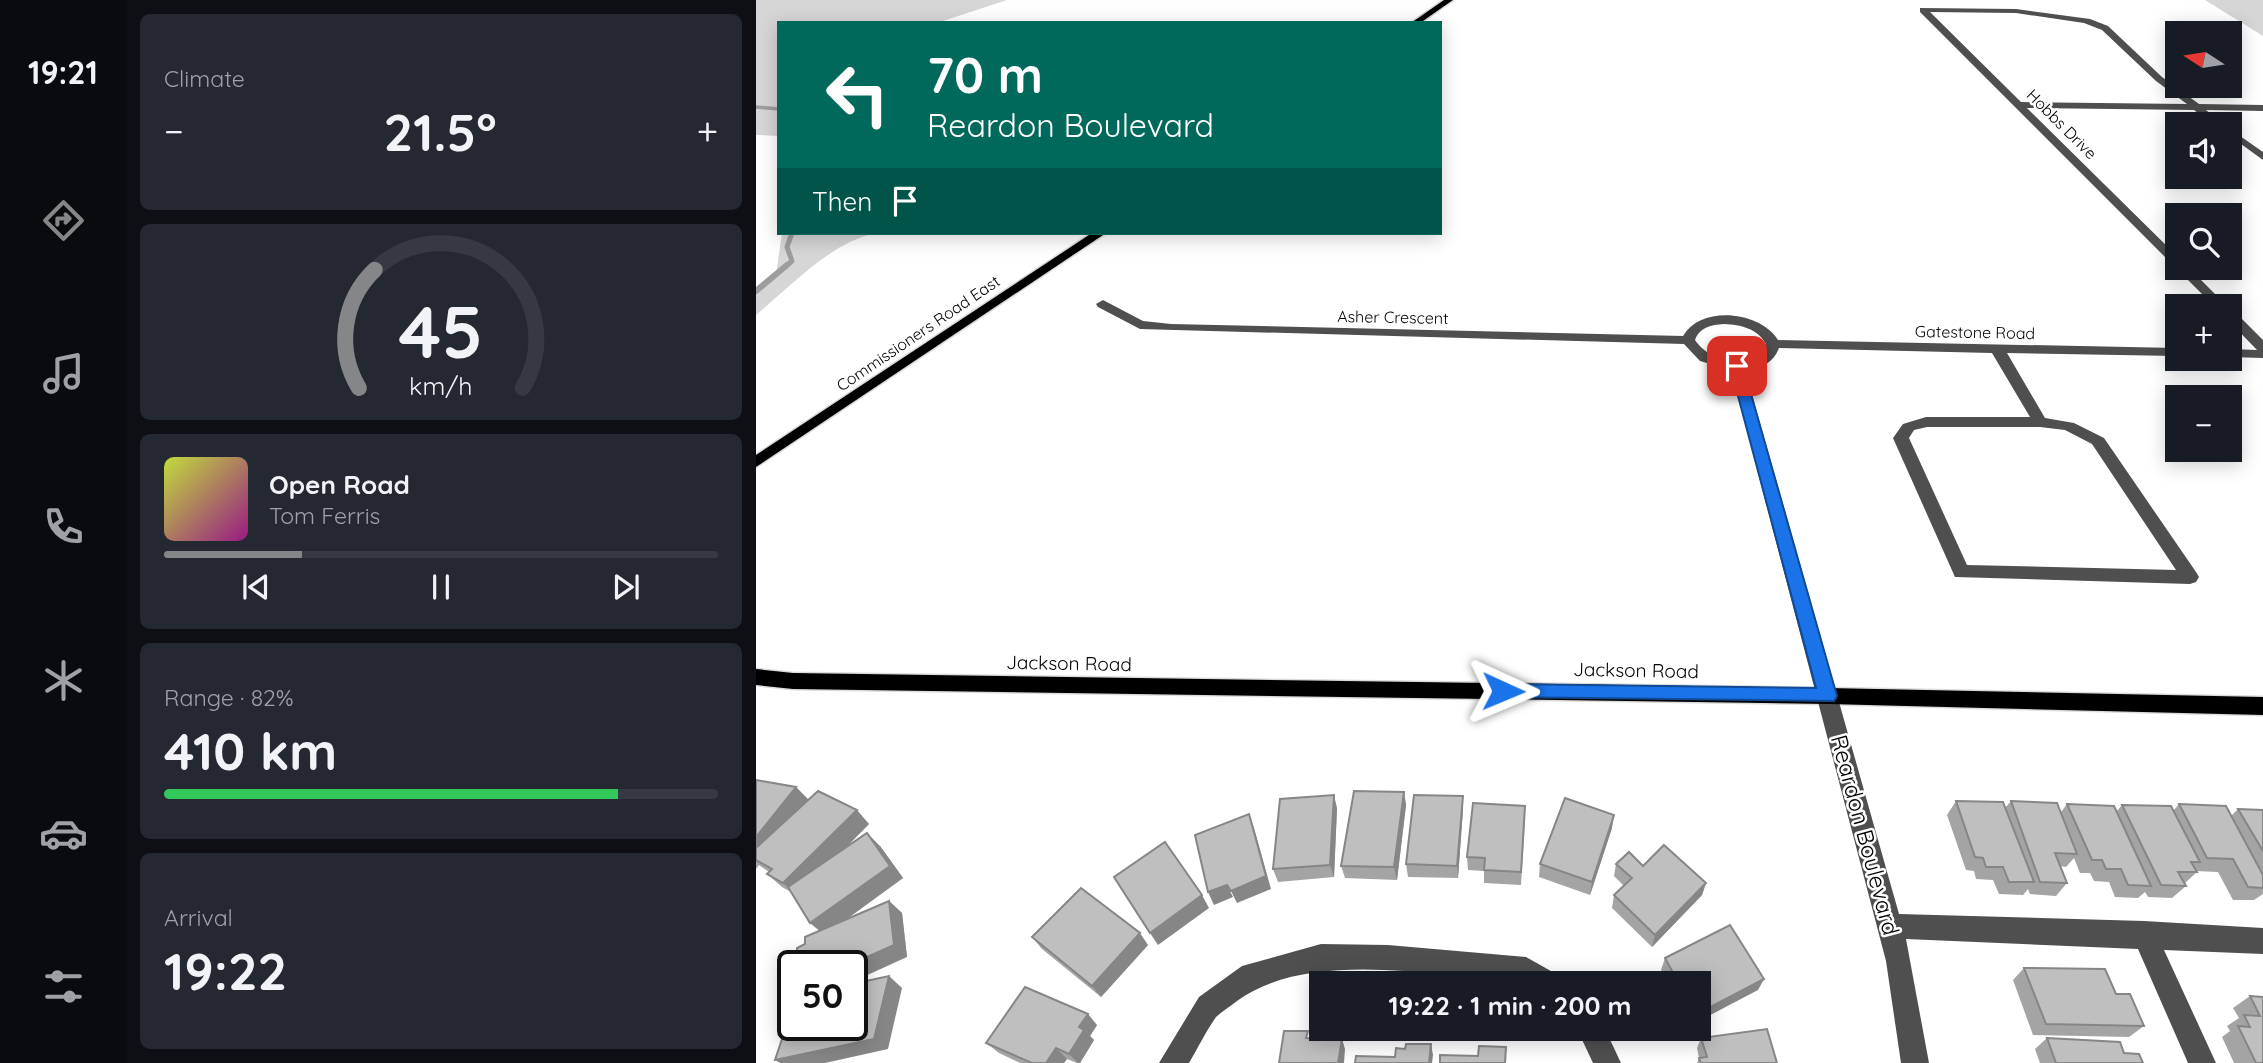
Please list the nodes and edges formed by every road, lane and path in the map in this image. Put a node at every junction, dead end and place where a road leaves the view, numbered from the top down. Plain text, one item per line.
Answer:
1 (1449, 0) edge
2 (1418, 21) edge
3 (2019, 105) junction
4 (2196, 107) junction
5 (2263, 108) edge
6 (2203, 112) edge
7 (2242, 141) edge
8 (2263, 157) edge
9 (1097, 235) edge
10 (2165, 251) edge
11 (2194, 280) edge
12 (2209, 294) edge
13 (1103, 304) dead end
14 (2242, 327) edge
15 (1688, 340) junction
16 (1773, 344) junction
17 (2263, 348) edge
18 (1998, 349) junction
19 (2165, 352) edge
20 (2242, 353) edge
21 (2263, 354) edge
22 (1737, 366) junction
23 (2040, 422) junction
24 (756, 462) edge
25 (756, 677) edge
26 (1828, 696) junction
27 (2263, 706) edge
28 (1890, 926) junction
29 (2144, 934) junction
30 (2263, 942) edge
31 (1528, 971) edge
32 (1597, 1041) edge
33 (1173, 1063) edge
34 (1607, 1063) edge
35 (1915, 1063) edge
36 (2202, 1063) edge

1 - 2 main road
3 - 4 street
3 - 4 street, Hobbs Drive
3 - 10 street, Hobbs Drive
4 - 5 street
4 - 6 street
7 - 8 street
9 - 24 main road, Commissioners Road East
11 - 12 street
13 - 15 street, Asher Crescent
14 - 17 street
15 - 16 street
15 - 22 street
16 - 18 street, Gatestone Road
16 - 22 street
18 - 19 street, Gatestone Road
18 - 23 street
20 - 21 street
22 - 26 street, Reardon Boulevard
23 - 23 street
25 - 26 main road, Jackson Road
26 - 27 main road, Jackson Road
26 - 28 street, Reardon Boulevard
28 - 29 street
28 - 35 street, Reardon Boulevard
29 - 30 street
29 - 36 street
31 - 33 street
32 - 34 street

